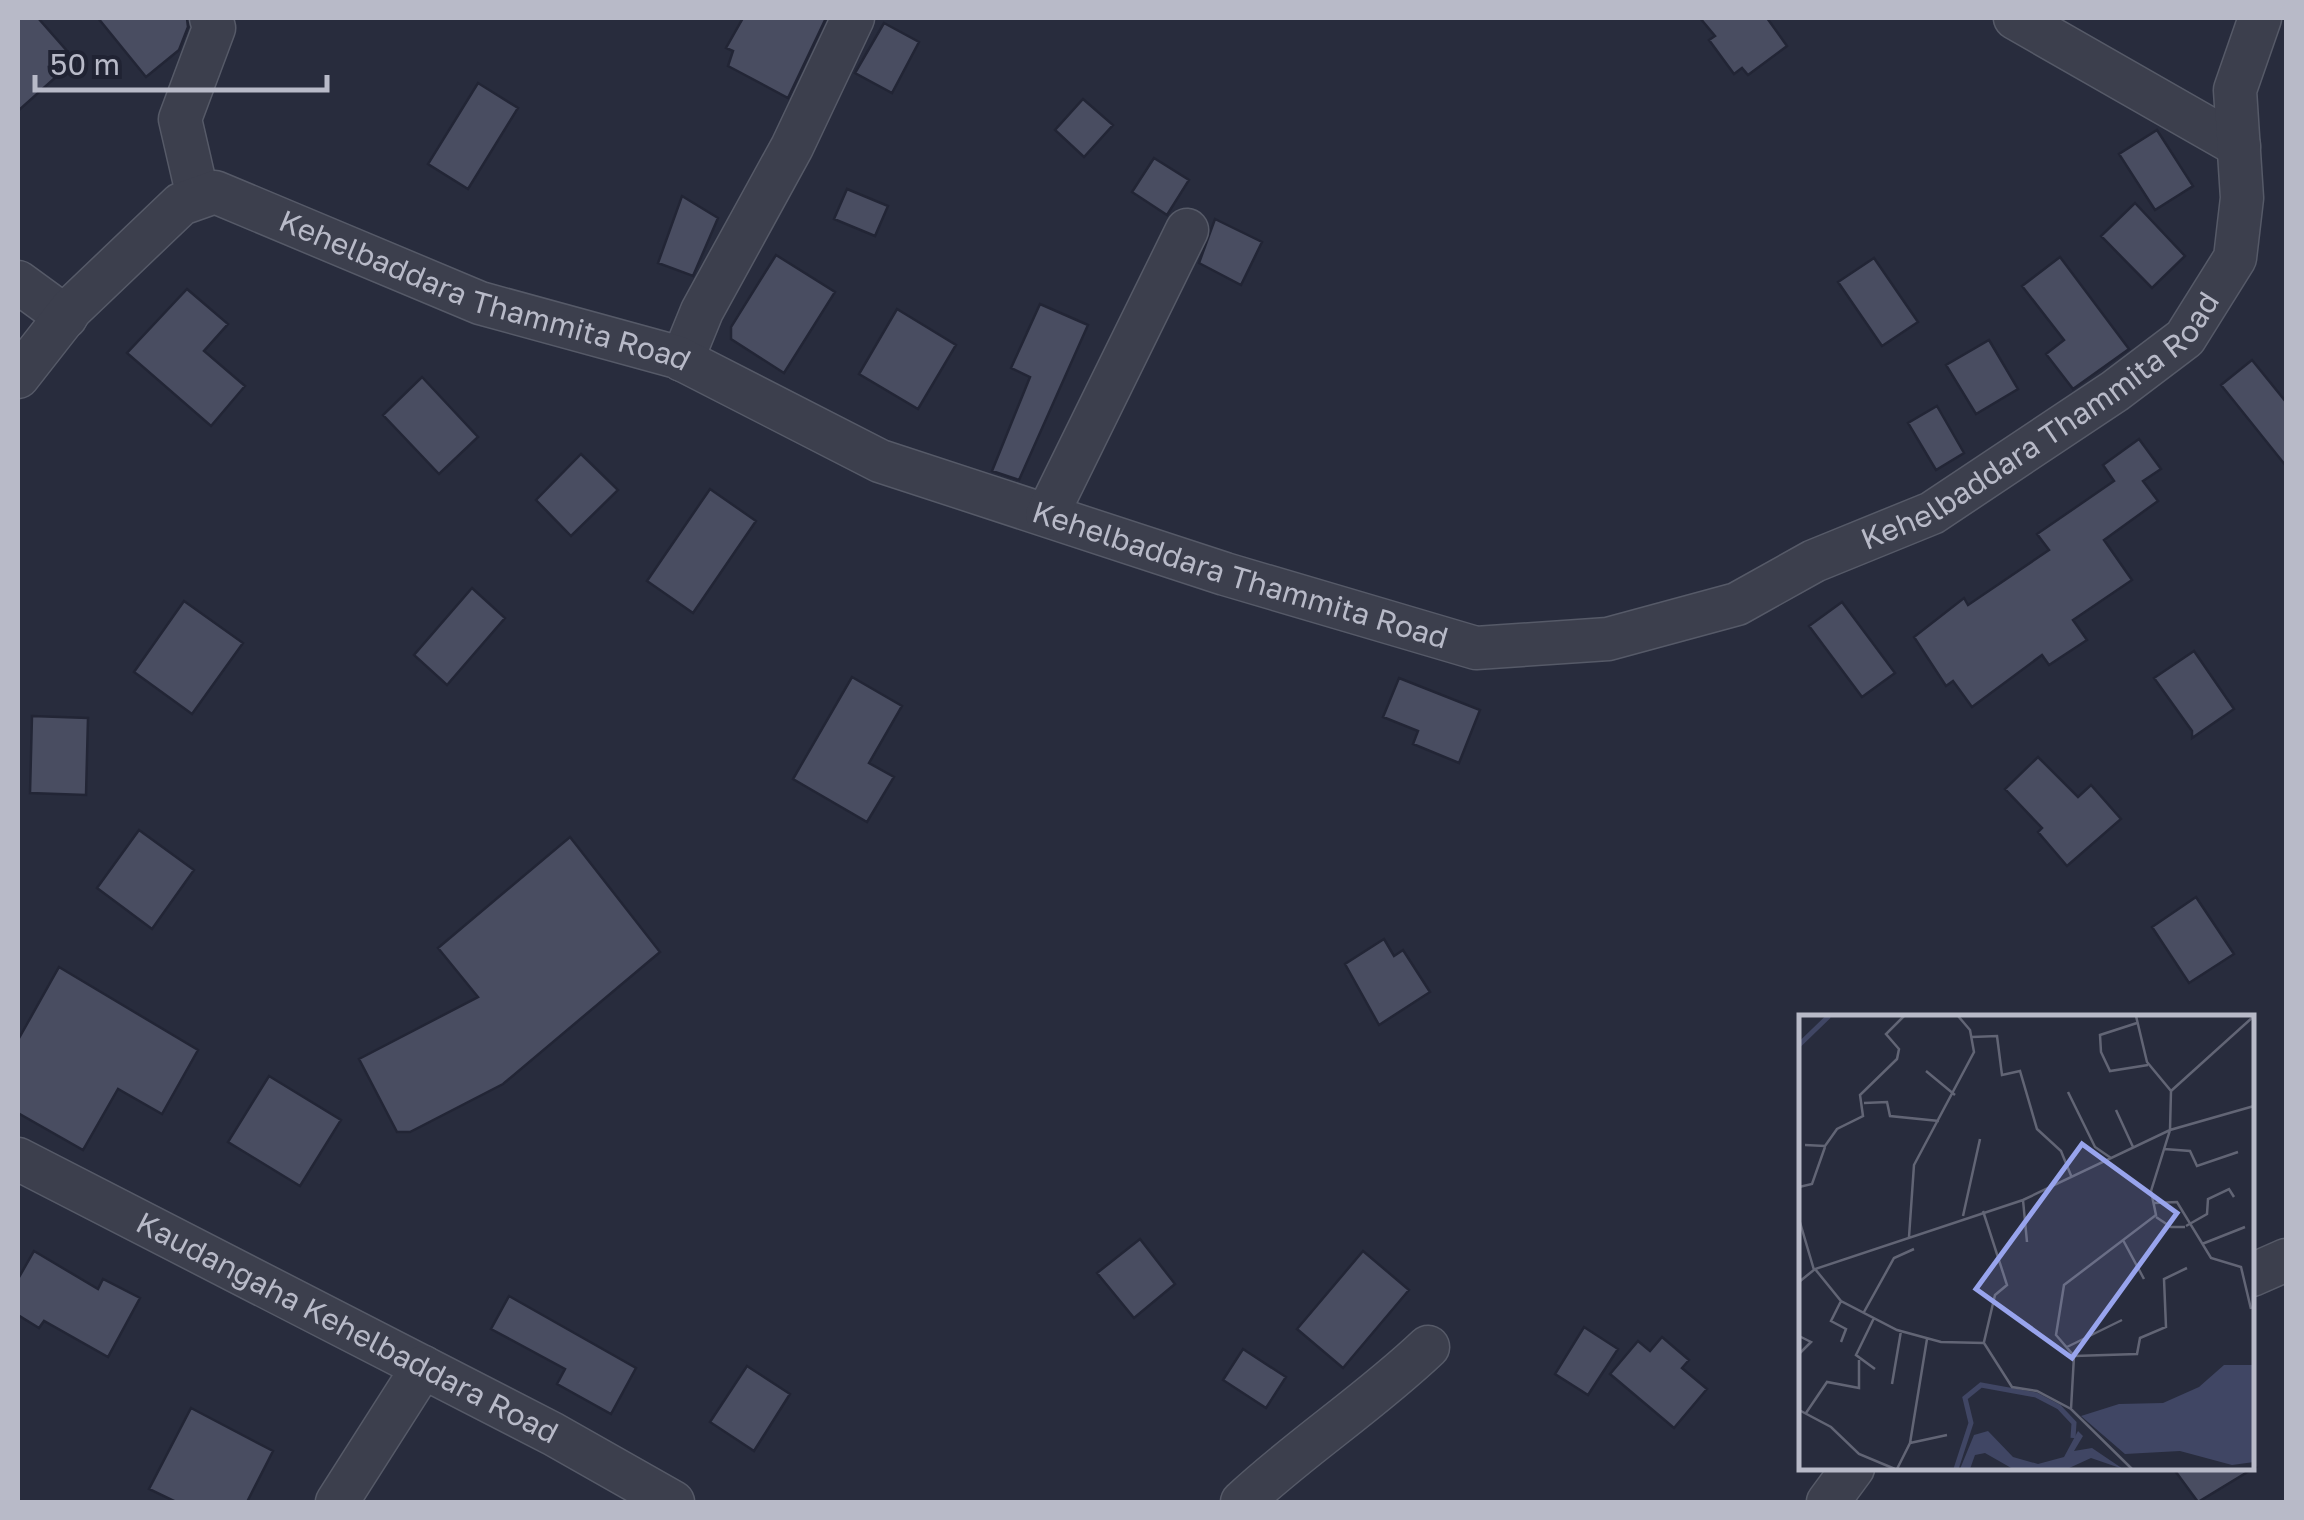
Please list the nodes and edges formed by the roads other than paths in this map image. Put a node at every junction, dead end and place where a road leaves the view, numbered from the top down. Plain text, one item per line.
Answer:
1 (211, 18) edge
2 (853, 18) edge
3 (2015, 18) edge
4 (2260, 18) edge
5 (2239, 146) junction
6 (198, 198) junction
7 (1187, 230) dead end
8 (18, 282) edge
9 (66, 317) junction
10 (682, 360) junction
11 (18, 377) edge
12 (1047, 516) junction
13 (18, 1159) edge
14 (2286, 1260) edge
15 (2254, 1274) edge
16 (1428, 1347) dead end
17 (423, 1367) junction
18 (1852, 1470) edge
19 (337, 1502) edge
20 (673, 1502) edge
21 (1242, 1502) edge
22 (1828, 1502) edge

1 - 6 street
2 - 10 street
3 - 5 street
4 - 5 street, Kehelbaddara Thammita Road
5 - 12 street, Kehelbaddara Thammita Road
6 - 9 street
6 - 10 street, Kehelbaddara Thammita Road
7 - 12 street
8 - 9 street
9 - 11 street
10 - 12 street, Kehelbaddara Thammita Road
13 - 17 street, Kaudangaha Kehelbaddara Road
14 - 15 street
16 - 21 street
17 - 19 street
17 - 20 street, Kaudangaha Kehelbaddara Road
18 - 22 street

